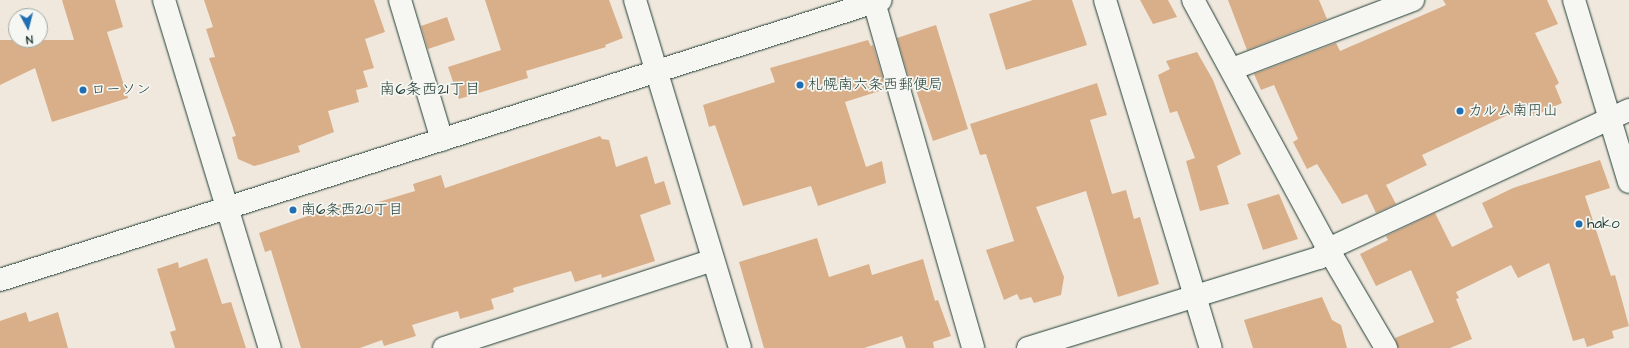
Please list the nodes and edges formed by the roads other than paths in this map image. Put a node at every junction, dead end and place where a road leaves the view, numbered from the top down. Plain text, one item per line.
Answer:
1 (164, 0) edge
2 (400, 0) edge
3 (635, 0) edge
4 (1105, 0) edge
5 (1193, 0) edge
6 (1413, 0) edge
7 (1574, 0) edge
8 (877, 1) edge
9 (1232, 69) junction
10 (656, 71) junction
11 (1629, 110) edge
12 (1610, 118) junction
13 (442, 140) junction
14 (1629, 182) edge
15 (227, 208) junction
16 (1328, 249) junction
17 (713, 260) junction
18 (0, 280) edge
19 (1195, 296) junction
20 (270, 348) edge
21 (444, 348) edge
22 (740, 348) edge
23 (973, 348) edge
24 (1028, 348) edge
25 (1211, 348) edge
26 (1386, 348) edge

1 - 15 street
2 - 13 street
3 - 10 street
4 - 19 street
5 - 9 street
6 - 9 street
7 - 12 street
8 - 10 street
8 - 23 street
9 - 16 street
10 - 13 street
10 - 17 street
11 - 12 street
12 - 14 street
12 - 16 street
13 - 15 street
15 - 18 street
15 - 20 street
16 - 19 street
16 - 26 street
17 - 21 street
17 - 22 street
19 - 24 street
19 - 25 street

